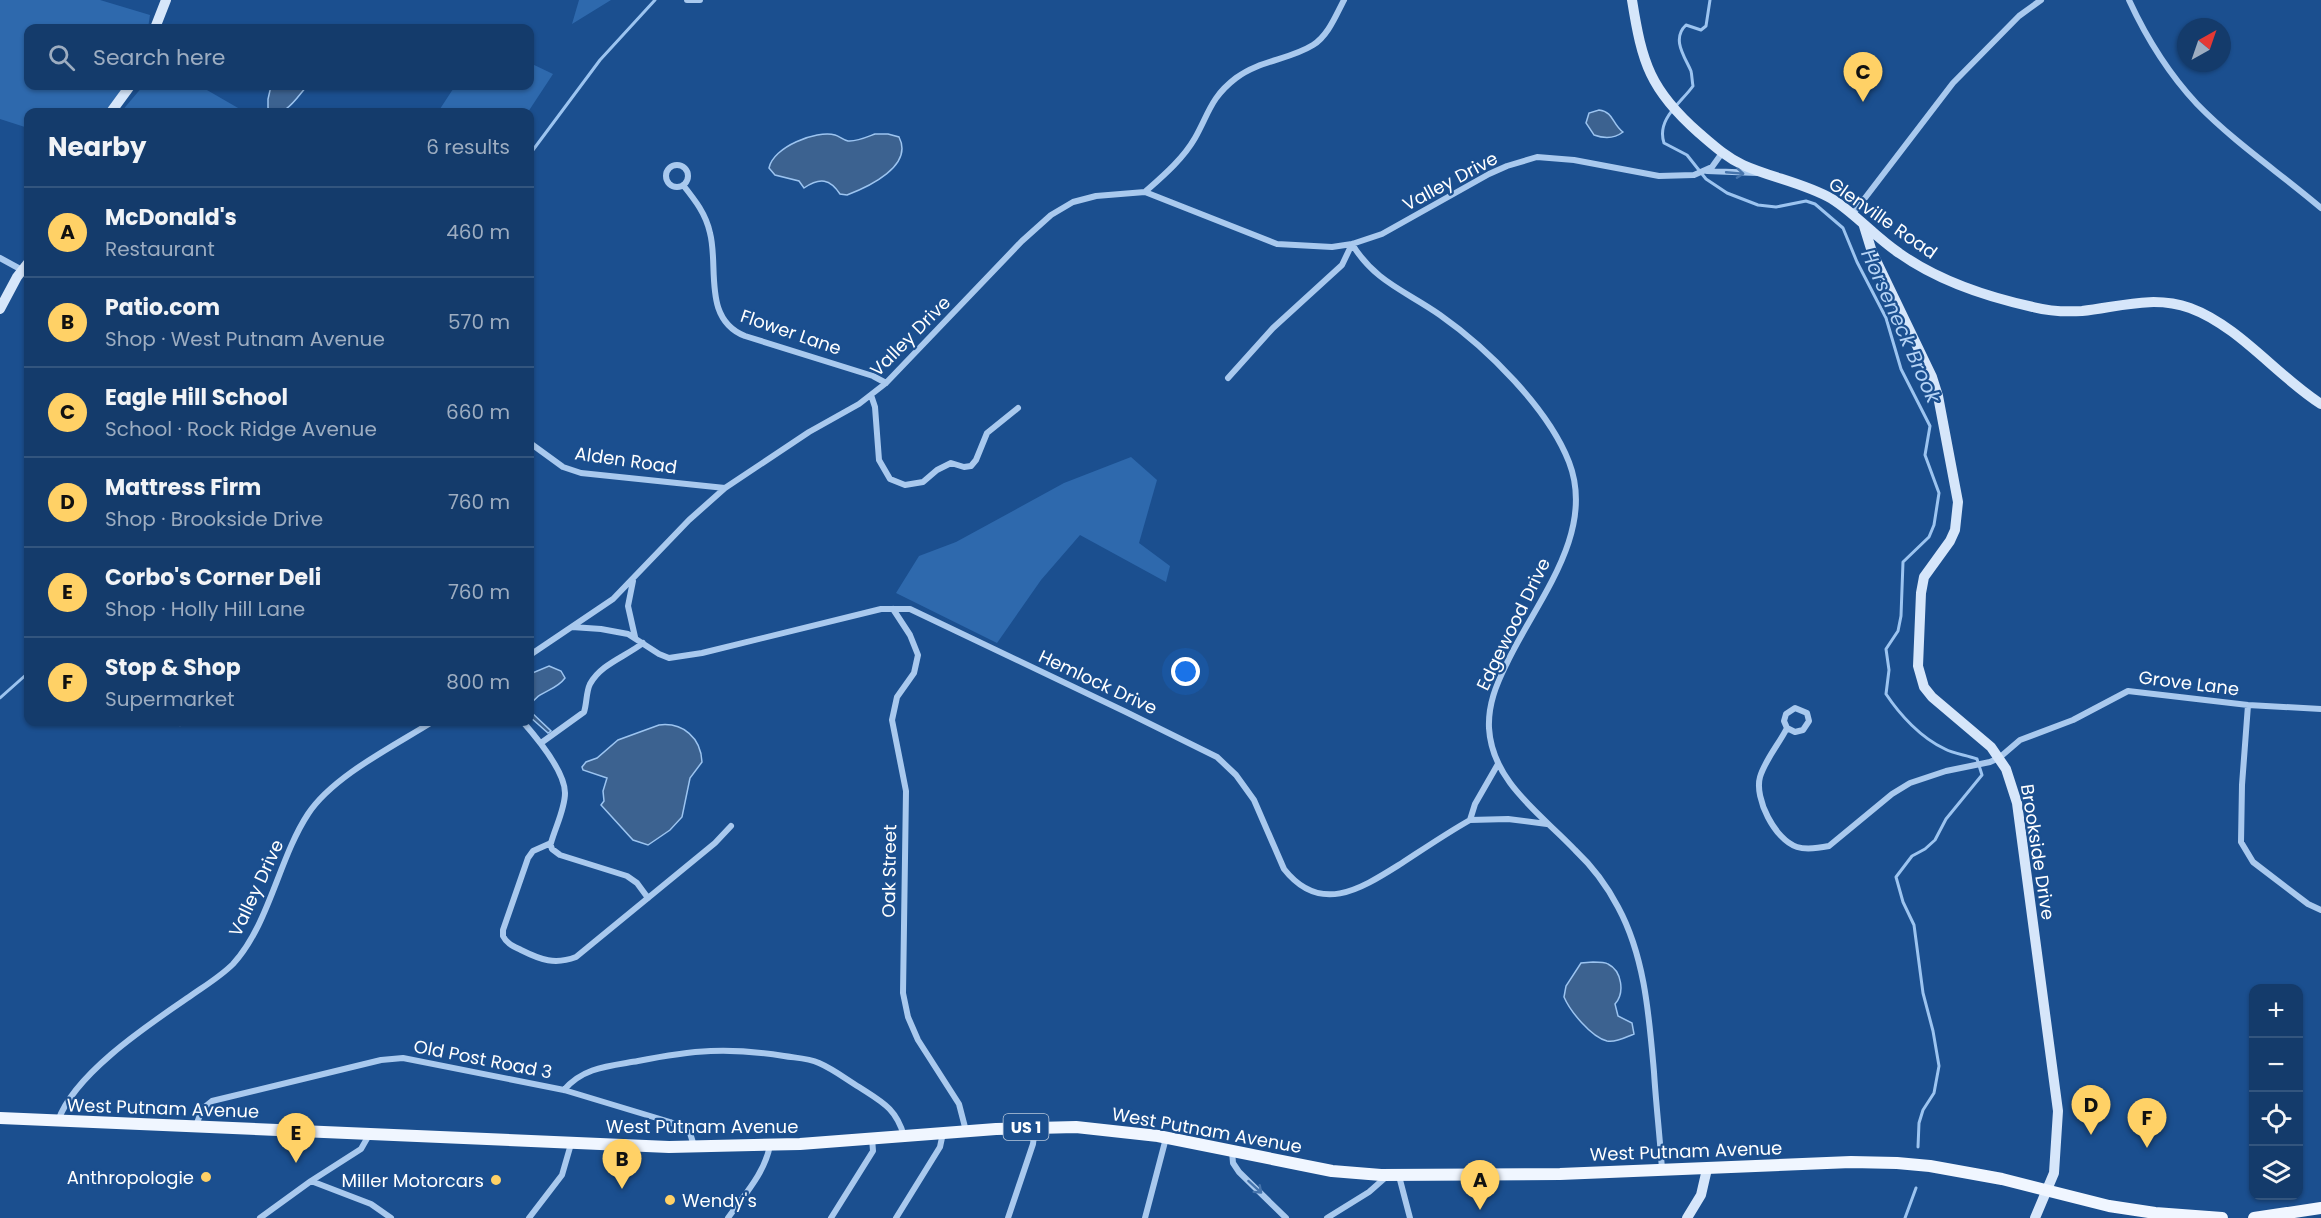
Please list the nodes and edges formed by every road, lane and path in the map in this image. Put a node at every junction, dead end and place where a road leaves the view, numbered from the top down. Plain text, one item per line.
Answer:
1 (166, 0) edge
2 (687, 0) edge
3 (700, 0) edge
4 (1344, 0) edge
5 (1632, 0) edge
6 (2041, 0) edge
7 (2129, 0) edge
8 (157, 24) edge
9 (127, 90) edge
10 (114, 108) edge
11 (1722, 153) junction
12 (1701, 173) junction
13 (1763, 173) junction
14 (683, 185) dead end
15 (1145, 192) junction
16 (2321, 208) edge
17 (1852, 215) junction
18 (1864, 226) junction
19 (1352, 244) junction
20 (0, 258) edge
21 (24, 266) edge
22 (24, 268) edge
23 (0, 309) edge
24 (1228, 378) dead end
25 (886, 383) junction
26 (871, 395) junction
27 (2321, 404) edge
28 (1018, 408) dead end
29 (534, 446) edge
30 (725, 489) junction
31 (635, 578) junction
32 (893, 609) junction
33 (572, 627) junction
34 (635, 637) junction
35 (643, 643) junction
36 (534, 652) edge
37 (2248, 705) junction
38 (2321, 709) edge
39 (426, 726) edge
40 (526, 726) edge
41 (1787, 728) junction
42 (541, 743) junction
43 (1995, 760) junction
44 (1498, 764) junction
45 (1470, 820) junction
46 (1548, 824) junction
47 (731, 826) dead end
48 (550, 843) junction
49 (648, 898) junction
50 (2321, 910) edge
51 (564, 1090) junction
52 (0, 1118) edge
53 (58, 1121) junction
54 (196, 1127) junction
55 (1035, 1127) junction
56 (966, 1131) junction
57 (943, 1133) junction
58 (369, 1134) junction
59 (904, 1136) junction
60 (872, 1138) junction
61 (1166, 1138) junction
62 (572, 1144) junction
63 (770, 1145) junction
64 (694, 1147) junction
65 (1232, 1151) junction
66 (1707, 1169) junction
67 (1662, 1171) junction
68 (1394, 1175) junction
69 (310, 1181) junction
70 (2046, 1190) junction
71 (2321, 1208) edge
72 (2186, 1217) edge
73 (260, 1218) edge
74 (391, 1218) edge
75 (529, 1218) edge
76 (728, 1218) edge
77 (831, 1218) edge
78 (896, 1218) edge
79 (1008, 1218) edge
80 (1145, 1218) edge
81 (1286, 1218) edge
82 (1327, 1218) edge
83 (1410, 1218) edge
84 (1687, 1218) edge
85 (2035, 1218) edge
86 (2222, 1218) edge
87 (2254, 1218) edge

1 - 8 street
2 - 3 street
4 - 15 street
5 - 11 street, Glenville Road
6 - 17 street
7 - 16 street
9 - 10 street
11 - 12 street
11 - 13 street, Glenville Road
12 -> 13 street, Valley Drive
12 - 19 street, Valley Drive
13 - 17 street, Glenville Road
14 - 25 street, Flower Lane
15 - 19 street, Valley Drive
15 - 25 street, Valley Drive
17 - 18 street, Glenville Road
18 - 27 street, Glenville Road
18 - 43 street, Brookside Drive
19 - 24 street
19 - 44 street, Edgewood Drive
20 - 21 street
22 - 23 street
25 - 26 street, Valley Drive
26 - 28 street
26 - 30 street, Valley Drive
29 - 30 street, Alden Road
30 - 31 street, Valley Drive
31 - 33 street, Valley Drive
31 - 34 street
32 - 35 street, Hemlock Drive
32 - 45 street, Hemlock Drive
32 - 56 street, Oak Street
33 - 34 street, Hemlock Drive
33 - 36 street, Valley Drive
34 - 35 street, Hemlock Drive
35 - 42 street
37 - 38 street, Grove Lane
37 - 43 street, Grove Lane
37 - 50 street
39 - 53 street, Valley Drive
40 - 42 street
41 - 41 street
41 - 43 street
42 - 48 street
43 - 70 street, Brookside Drive
44 - 45 street
44 - 46 street, Edgewood Drive
45 - 46 street, Hemlock Drive
46 - 67 street, Edgewood Drive
47 - 49 street
48 - 49 street
48 - 49 street
51 - 54 street, Old Post Road 3
51 - 59 street
51 - 64 street, Old Post Road 3
52 - 53 main road, West Putnam Avenue / US 1
53 - 54 main road, West Putnam Avenue / US 1
54 - 58 main road, West Putnam Avenue / US 1
55 - 56 main road, West Putnam Avenue / US 1
55 - 61 main road, West Putnam Avenue / US 1
55 - 79 street
56 - 57 main road, West Putnam Avenue / US 1
57 - 59 main road, West Putnam Avenue / US 1
57 - 78 street
58 - 62 main road, West Putnam Avenue / US 1
58 - 69 street
59 - 60 main road, West Putnam Avenue / US 1
60 - 63 main road, West Putnam Avenue / US 1
60 - 77 street
61 - 65 main road, West Putnam Avenue / US 1
61 - 80 street
62 - 64 main road, West Putnam Avenue / US 1
62 - 75 street
63 - 64 main road, West Putnam Avenue / US 1
63 - 76 street
65 - 68 main road, West Putnam Avenue / US 1
65 -> 81 street
66 - 67 main road, West Putnam Avenue / US 1
66 - 70 main road, West Putnam Avenue / US 1
66 - 84 street
67 - 68 main road, West Putnam Avenue / US 1
68 - 82 street
68 - 83 street
69 - 73 street
69 - 74 street
70 - 72 main road, West Putnam Avenue / US 1
70 - 85 street, Brookside Drive
71 - 87 main road
72 - 86 main road, West Putnam Avenue / US 1

